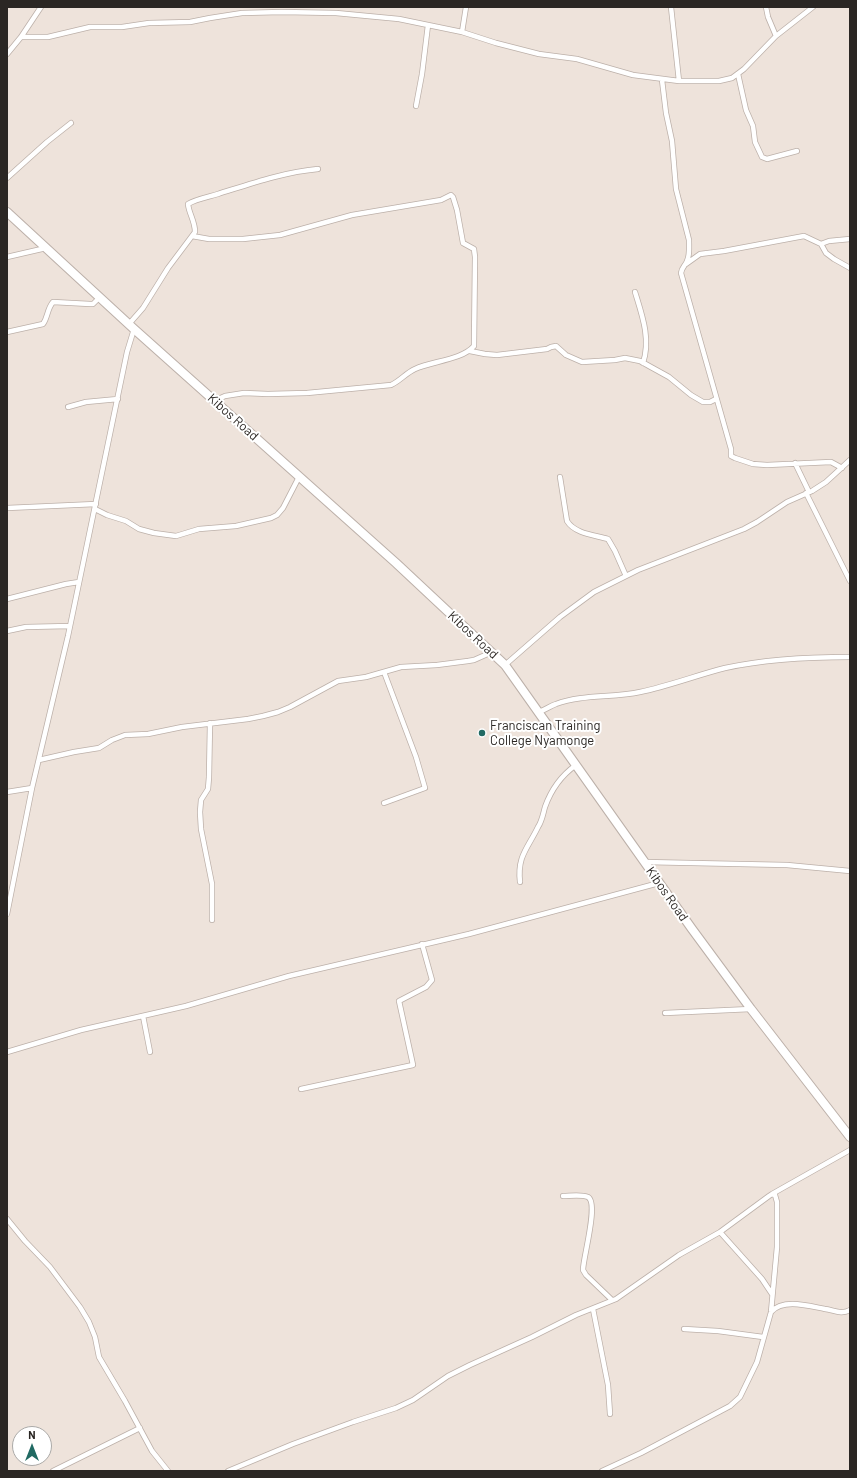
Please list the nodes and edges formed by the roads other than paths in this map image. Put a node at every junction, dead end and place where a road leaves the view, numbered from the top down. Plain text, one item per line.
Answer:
1 (41, 7) edge
2 (466, 7) edge
3 (671, 7) edge
4 (766, 7) edge
5 (813, 7) edge
6 (428, 25) junction
7 (462, 32) junction
8 (776, 36) junction
9 (21, 37) junction
10 (7, 54) edge
11 (738, 74) junction
12 (662, 80) junction
13 (679, 81) junction
14 (416, 106) dead end
15 (71, 123) dead end
16 (797, 151) dead end
17 (318, 169) dead end
18 (7, 178) edge
19 (7, 212) edge
20 (192, 236) junction
21 (850, 239) edge
22 (821, 244) junction
23 (46, 248) junction
24 (7, 257) edge
25 (685, 265) junction
26 (850, 268) edge
27 (635, 292) dead end
28 (100, 298) junction
29 (132, 327) junction
30 (7, 332) edge
31 (470, 351) junction
32 (643, 362) junction
33 (118, 399) junction
34 (716, 399) junction
35 (214, 400) junction
36 (68, 407) dead end
37 (850, 462) edge
38 (796, 464) junction
39 (842, 468) junction
40 (299, 477) junction
41 (560, 477) dead end
42 (807, 493) junction
43 (95, 507) junction
44 (7, 508) edge
45 (626, 576) junction
46 (850, 581) edge
47 (79, 582) junction
48 (7, 599) edge
49 (70, 626) junction
50 (7, 631) edge
51 (492, 652) junction
52 (850, 657) edge
53 (505, 665) junction
54 (384, 672) junction
55 (540, 712) junction
56 (210, 723) junction
57 (39, 760) junction
58 (576, 765) junction
59 (32, 788) junction
60 (7, 792) edge
61 (384, 803) dead end
62 (644, 862) junction
63 (850, 871) edge
64 (520, 882) dead end
65 (659, 883) junction
66 (7, 914) edge
67 (212, 920) dead end
68 (422, 944) junction
69 (751, 1009) junction
70 (665, 1013) dead end
71 (143, 1016) junction
72 (7, 1052) edge
73 (150, 1052) dead end
74 (302, 1090) dead end
75 (850, 1137) edge
76 (850, 1150) edge
77 (772, 1194) junction
78 (563, 1196) dead end
79 (7, 1219) edge
80 (720, 1232) junction
81 (772, 1294) junction
82 (612, 1300) junction
83 (593, 1309) junction
84 (850, 1310) edge
85 (771, 1312) junction
86 (684, 1329) dead end
87 (763, 1337) junction
88 (610, 1414) dead end
89 (140, 1428) junction
90 (53, 1471) edge
91 (168, 1471) edge
92 (228, 1471) edge
93 (602, 1471) edge

1 - 9 street
2 - 7 street
3 - 13 street
4 - 8 street
5 - 8 street
6 - 7 street
6 - 9 street
6 - 14 street
7 - 12 street
8 - 11 street
9 - 10 street
11 - 13 street
11 - 16 street
12 - 13 street
12 - 25 street
15 - 18 street
17 - 20 street
19 - 23 main road, Kibos Road
20 - 29 street
20 - 31 street
21 - 22 street
22 - 25 street
22 - 26 street
23 - 24 street
23 - 28 main road, Kibos Road
25 - 34 street
27 - 32 street
28 - 29 main road, Kibos Road
28 - 30 street
29 - 33 street
29 - 35 main road, Kibos Road
31 - 32 street
31 - 35 street
32 - 34 street
33 - 36 street
33 - 43 street
34 - 38 street
35 - 40 main road, Kibos Road
37 - 39 street
38 - 39 street
38 - 42 street
39 - 42 street
40 - 43 street
40 - 51 main road, Kibos Road
41 - 45 street
42 - 45 street
42 - 46 street
43 - 44 street
43 - 47 street
45 - 53 street
47 - 48 street
47 - 49 street
49 - 50 street
49 - 57 street
51 - 53 main road, Kibos Road
51 - 54 street
52 - 55 street
53 - 55 main road, Kibos Road
54 - 56 street
54 - 61 street
55 - 58 main road, Kibos Road
56 - 57 street
56 - 67 street
57 - 59 street
58 - 62 main road, Kibos Road
58 - 64 street
59 - 60 street
59 - 66 street
62 - 63 street
62 - 65 main road, Kibos Road
65 - 68 street
65 - 69 main road, Kibos Road
68 - 71 street
68 - 74 street
69 - 70 street
69 - 75 main road, Kibos Road
71 - 72 street
71 - 73 street
76 - 77 street
77 - 80 street
77 - 81 street
78 - 82 street
79 - 89 street
80 - 81 street
80 - 82 street
81 - 85 street
82 - 83 street
83 - 88 street
83 - 92 street
84 - 85 street
85 - 87 street
86 - 87 street
87 - 93 street
89 - 90 street
89 - 91 street

